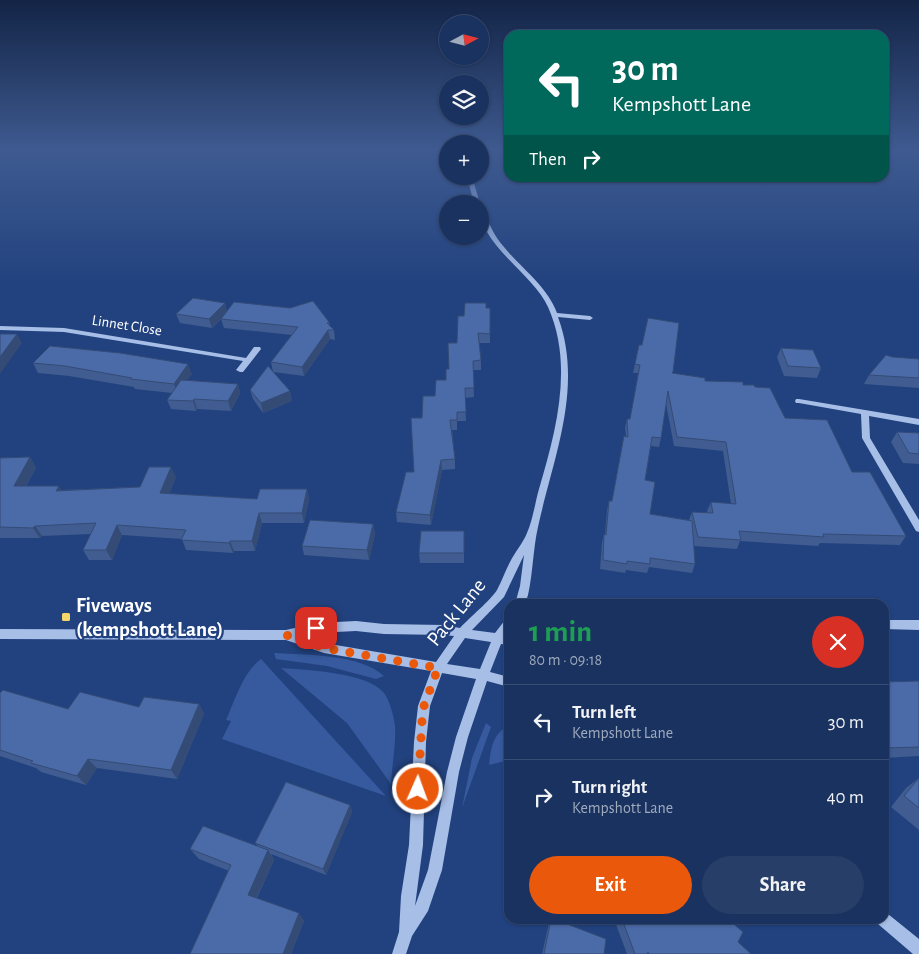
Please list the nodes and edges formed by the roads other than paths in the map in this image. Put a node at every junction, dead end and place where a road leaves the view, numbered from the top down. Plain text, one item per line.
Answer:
1 (489, 227) edge
2 (554, 315) junction
3 (590, 318) dead end
4 (0, 328) edge
5 (257, 349) dead end
6 (248, 360) junction
7 (240, 370) dead end
8 (799, 401) dead end
9 (865, 412) junction
10 (919, 422) edge
11 (919, 528) edge
12 (533, 531) junction
13 (521, 599) edge
14 (889, 625) edge
15 (919, 625) edge
16 (463, 632) junction
17 (0, 634) edge
18 (286, 635) junction
19 (504, 639) edge
20 (438, 668) junction
21 (483, 675) junction
22 (504, 681) edge
23 (889, 924) edge
24 (406, 932) junction
25 (919, 949) edge
26 (399, 954) edge

1 - 2 street, Pack Lane
2 - 3 street
2 - 12 street, Pack Lane
4 - 6 street, Linnet Close
5 - 6 street
6 - 7 street
8 - 9 street
9 - 10 street
9 - 11 street
12 - 13 street, Pack Lane
12 - 16 street, Pack Lane
14 - 15 street
16 - 18 street
16 - 19 street
16 - 20 street, Pack Lane
17 - 18 street
18 - 20 street
19 - 21 street, Pack Lane
20 - 21 street
20 - 24 street, Pack Lane
21 - 22 street
21 - 24 street, Pack Lane
23 - 25 street
24 - 26 street, Pack Lane

